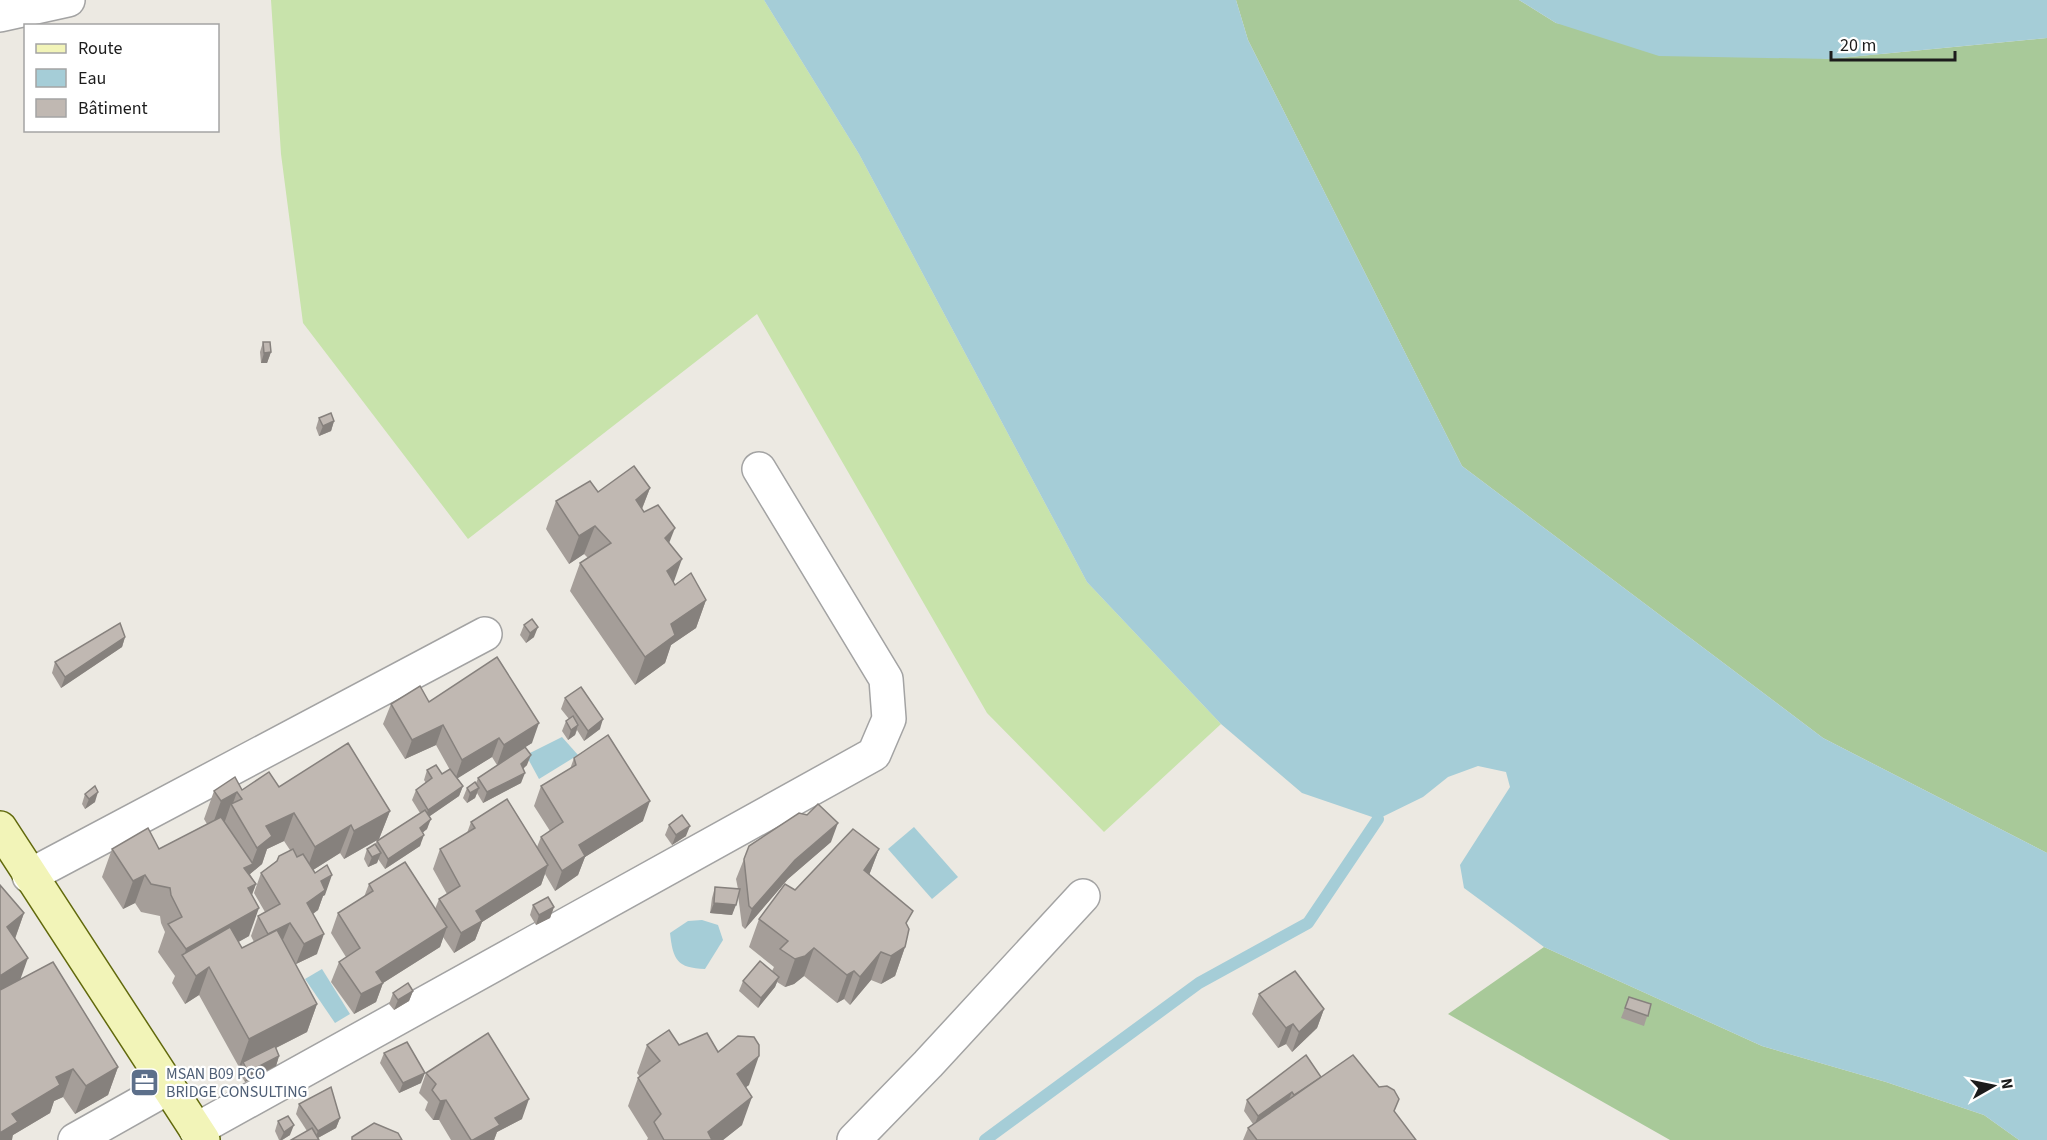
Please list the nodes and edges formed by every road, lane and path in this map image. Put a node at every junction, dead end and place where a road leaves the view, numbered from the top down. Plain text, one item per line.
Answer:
1 (68, 0) edge
2 (0, 15) edge
3 (759, 469) dead end
4 (485, 634) dead end
5 (3, 839) edge
6 (29, 876) junction
7 (1083, 896) dead end
8 (169, 1087) junction
9 (200, 1135) edge
10 (75, 1140) edge
11 (854, 1140) edge

1 - 2 street
3 - 9 street
4 - 6 street
5 - 6 street
6 - 8 street
7 - 11 street
8 - 9 street
8 - 10 street

